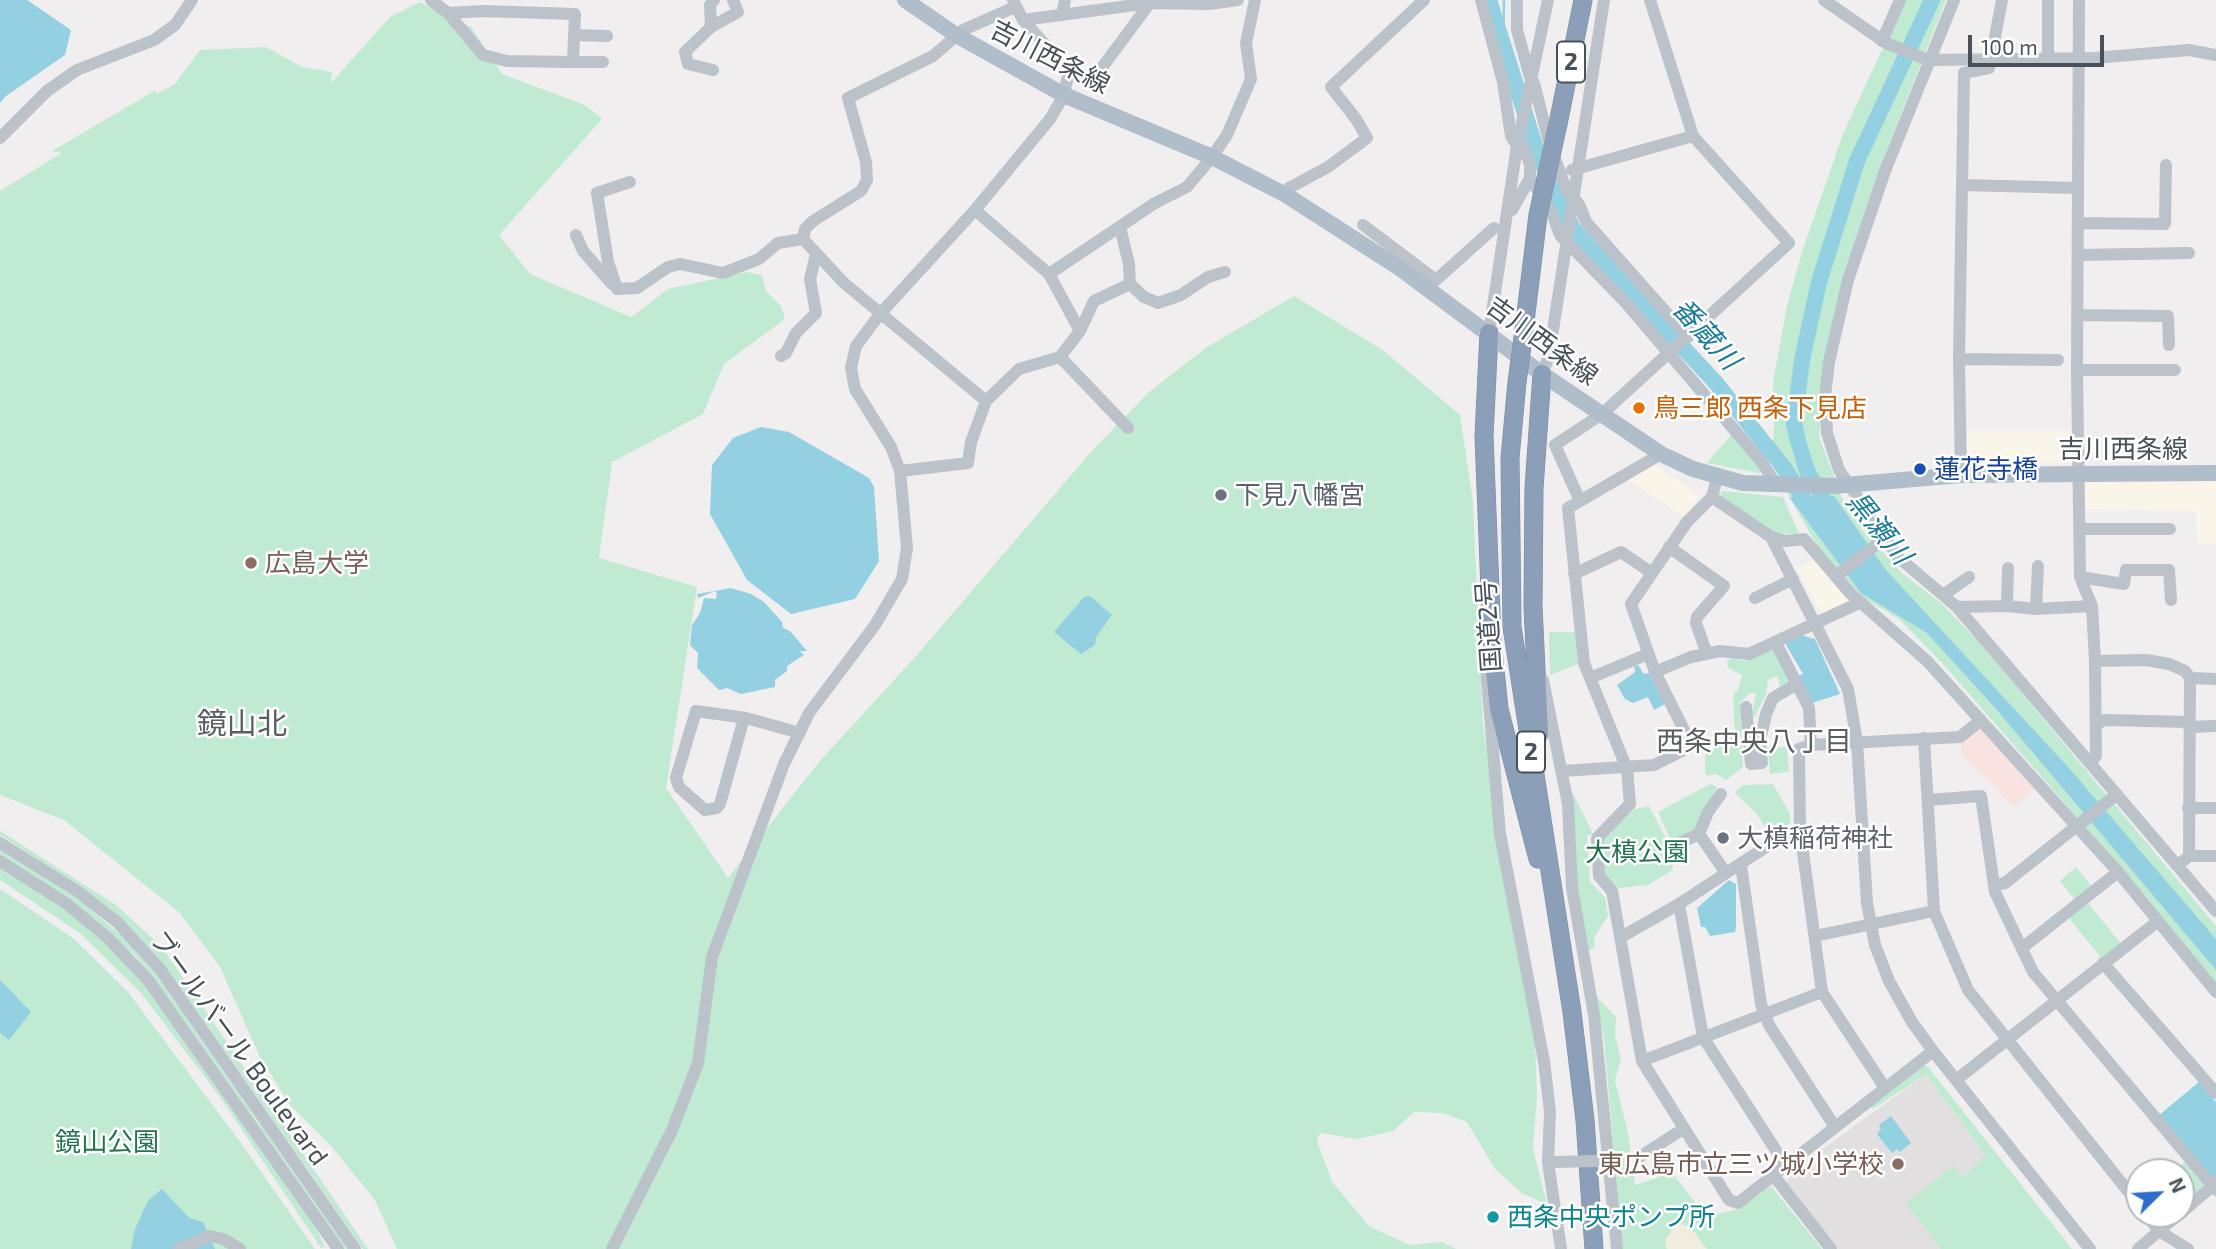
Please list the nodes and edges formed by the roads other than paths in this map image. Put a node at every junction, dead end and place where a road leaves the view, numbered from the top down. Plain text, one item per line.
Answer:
1 (192, 0) edge
2 (431, 0) edge
3 (713, 0) edge
4 (733, 0) edge
5 (905, 0) edge
6 (1065, 0) edge
7 (1238, 0) edge
8 (1255, 0) edge
9 (1424, 0) edge
10 (1481, 0) edge
11 (1517, 0) edge
12 (1548, 0) edge
13 (1583, 0) edge
14 (1604, 0) edge
15 (1650, 0) edge
16 (1824, 0) edge
17 (1900, 0) edge
18 (1954, 0) edge
19 (2002, 0) edge
20 (2048, 0) edge
21 (2079, 0) edge
22 (1167, 1) edge
23 (1150, 3) junction
24 (1014, 4) edge
25 (448, 13) junction
26 (1062, 15) junction
27 (1023, 20) junction
28 (711, 27) junction
29 (576, 35) junction
30 (956, 35) junction
31 (607, 36) dead end
32 (1884, 42) junction
33 (2216, 55) edge
34 (2079, 58) junction
35 (1926, 59) junction
36 (2048, 59) junction
37 (1992, 60) junction
38 (573, 62) junction
39 (603, 62) dead end
40 (713, 70) dead end
41 (1069, 71) junction
42 (1532, 78) junction
43 (1064, 95) junction
44 (1693, 136) junction
45 (0, 138) edge
46 (1518, 141) junction
47 (1212, 157) junction
48 (2166, 165) dead end
49 (1559, 170) junction
50 (1577, 170) junction
51 (1531, 180) junction
52 (630, 182) dead end
53 (1962, 185) junction
54 (2078, 187) junction
55 (1286, 195) junction
56 (1573, 198) junction
57 (975, 210) junction
58 (1512, 210) dead end
59 (2078, 223) junction
60 (1363, 225) dead end
61 (1120, 228) junction
62 (1494, 228) dead end
63 (576, 235) dead end
64 (803, 239) junction
65 (1565, 241) junction
66 (2189, 253) dead end
67 (816, 254) junction
68 (2078, 255) junction
69 (1406, 265) junction
70 (1225, 272) dead end
71 (1049, 274) junction
72 (1130, 284) junction
73 (617, 289) junction
74 (880, 314) junction
75 (2078, 315) junction
76 (1080, 331) junction
77 (1489, 333) junction
78 (1688, 337) junction
79 (2169, 345) dead end
80 (1669, 354) junction
81 (781, 356) dead end
82 (1060, 357) junction
83 (1959, 359) junction
84 (2057, 360) dead end
85 (2077, 370) junction
86 (2175, 370) dead end
87 (1542, 373) junction
88 (986, 401) junction
89 (1602, 414) junction
90 (1128, 428) dead end
91 (1661, 454) junction
92 (900, 471) junction
93 (2080, 473) junction
94 (2216, 473) edge
95 (1961, 475) junction
96 (1717, 478) junction
97 (1778, 485) junction
98 (1841, 486) junction
99 (1712, 496) junction
100 (1580, 501) junction
101 (2081, 528) junction
102 (2170, 529) dead end
103 (1771, 537) junction
104 (1882, 540) junction
105 (1670, 547) junction
106 (2038, 566) dead end
107 (2008, 568) dead end
108 (1652, 573) junction
109 (1574, 574) junction
110 (1838, 575) junction
111 (1969, 577) dead end
112 (2080, 577) junction
113 (1793, 579) junction
114 (1943, 594) junction
115 (1755, 598) dead end
116 (2171, 600) dead end
117 (1861, 602) junction
118 (2007, 606) junction
119 (2092, 606) junction
120 (1533, 607) junction
121 (1956, 607) junction
122 (2036, 609) junction
123 (1816, 623) junction
124 (1492, 641) junction
125 (1776, 643) junction
126 (1648, 654) junction
127 (1707, 654) junction
128 (2095, 661) junction
129 (1655, 672) junction
130 (1590, 678) junction
131 (2190, 678) junction
132 (2216, 679) edge
133 (1797, 684) junction
134 (1746, 706) dead end
135 (744, 718) junction
136 (1981, 720) junction
137 (2096, 724) junction
138 (2189, 724) junction
139 (2216, 726) edge
140 (800, 733) junction
141 (1924, 738) junction
142 (1857, 742) junction
143 (1811, 745) junction
144 (2090, 764) junction
145 (1627, 769) junction
146 (1562, 771) junction
147 (1721, 794) dead end
148 (2114, 796) junction
149 (1928, 800) junction
150 (2188, 808) junction
151 (2216, 808) edge
152 (2079, 826) junction
153 (1800, 830) junction
154 (1699, 834) junction
155 (0, 843) edge
156 (1671, 847) dead end
157 (2216, 856) edge
158 (2184, 860) junction
159 (0, 861) edge
160 (1741, 865) junction
161 (2118, 872) junction
162 (1726, 873) junction
163 (1994, 886) junction
164 (1679, 904) junction
165 (1934, 911) junction
166 (2216, 911) edge
167 (2158, 921) junction
168 (1870, 925) junction
169 (1623, 936) junction
170 (1815, 936) junction
171 (2022, 948) junction
172 (1564, 961) junction
173 (2103, 963) junction
174 (1822, 992) junction
175 (2216, 992) edge
176 (2056, 1002) junction
177 (1765, 1015) junction
178 (1703, 1037) junction
179 (2007, 1039) junction
180 (1933, 1051) junction
181 (1642, 1060) junction
182 (1956, 1080) junction
183 (1885, 1088) junction
184 (2216, 1093) edge
185 (1585, 1120) junction
186 (1835, 1127) junction
187 (1683, 1129) junction
188 (1642, 1156) dead end
189 (1610, 1160) junction
190 (1551, 1162) junction
191 (1786, 1166) junction
192 (1774, 1176) junction
193 (2125, 1187) edge
194 (2215, 1187) edge
195 (2195, 1202) edge
196 (2157, 1228) edge
197 (2162, 1228) edge
198 (2159, 1231) junction
199 (179, 1249) edge
200 (240, 1249) edge
201 (338, 1249) edge
202 (355, 1249) edge
203 (612, 1249) edge
204 (1561, 1249) edge
205 (1587, 1249) edge
206 (1597, 1249) edge
207 (1617, 1249) edge
208 (1831, 1249) edge
209 (2090, 1249) edge
210 (2138, 1249) edge
211 (2188, 1249) edge

1 - 45 street
2 - 25 street
3 - 28 street
4 - 28 street
5 - 30 main road, 吉川西条線
6 - 26 street
7 - 22 street
8 - 47 street
9 - 55 street
10 - 46 street
11 - 42 street
12 - 42 street
13 - 172 highway, 国道2号 / 2, bridge
14 - 50 street
15 - 44 street
16 - 32 street
17 - 32 street
18 - 35 street
19 - 37 street
20 - 36 street
21 - 34 street
22 - 23 street
23 - 26 street
23 - 41 street
24 - 27 street
24 - 30 street
25 - 29 street
25 - 38 street
26 - 27 street
27 - 41 street
28 - 40 street
29 - 31 street
29 - 38 street
30 - 43 main road, 吉川西条線
30 - 64 street
32 - 35 street
33 - 34 street
34 - 36 street
34 - 54 street
35 - 37 street
35 - 98 street
36 - 37 street
37 - 53 street
38 - 39 street
41 - 43 street
42 - 46 street
42 - 49 street
43 - 47 main road, 吉川西条線
43 - 57 street
44 - 50 street
44 - 78 street
46 - 51 street
46 - 77 street
47 - 55 main road, 吉川西条線
47 - 61 street
48 - 59 street
49 - 50 street
49 - 51 street
49 - 56 street
50 - 56 street
51 - 58 street
51 - 65 street
52 - 73 street
53 - 54 street
53 - 83 street
54 - 59 street
55 - 69 main road, 吉川西条線
56 - 65 street
56 - 78 street
57 - 71 street
57 - 74 street
59 - 68 street
60 - 69 street
61 - 71 street
61 - 72 street
62 - 69 street
63 - 73 street
64 - 67 street
64 - 73 street
65 - 80 street
65 - 87 street
66 - 68 street
67 - 74 street
67 - 81 street
68 - 75 street
69 - 77 main road, 吉川西条線
70 - 72 street
71 - 76 street
72 - 76 street
74 - 88 street
74 - 92 street
75 - 79 street
75 - 85 street
76 - 82 street
77 - 87 main road, 吉川西条線
77 - 124 highway
78 - 80 street
80 - 89 street
80 - 97 street
82 - 88 street
82 - 90 street
83 - 84 street
83 - 95 street
85 - 86 street
85 - 93 street
87 - 89 main road, 吉川西条線
87 - 120 highway
88 - 92 street
89 - 91 main road, 吉川西条線
89 - 100 street
91 - 96 main road, 吉川西条線
91 - 100 street
92 - 140 street
93 - 94 main road, 吉川西条線
93 - 95 main road, 吉川西条線
93 - 101 street
95 - 98 main road, 吉川西条線
96 - 97 main road, 吉川西条線
96 - 99 street
97 - 98 main road, 吉川西条線
98 - 104 street
99 - 103 street
99 - 105 street
100 - 109 street
101 - 102 street
101 - 112 street
103 - 110 street
103 - 113 street
104 - 110 street
104 - 114 street
105 - 108 street
105 - 127 street
106 - 122 street
107 - 118 street
108 - 109 street
108 - 126 street
109 - 130 street
110 - 117 street
111 - 114 street
112 - 116 street
112 - 119 street
113 - 115 street
113 - 123 street
114 - 121 street
117 - 123 street
117 - 136 street
118 - 121 street
118 - 122 street
119 - 122 street
119 - 128 street
120 - 146 street
120 - 172 highway
121 - 144 street
123 - 125 street
123 - 142 street
124 - 172 highway
124 - 190 street
125 - 127 street
125 - 133 street
126 - 129 street
126 - 130 street
127 - 129 street
128 - 131 street
128 - 137 street
129 - 145 street
130 - 145 street
131 - 132 street
131 - 138 street
133 - 134 street
133 - 143 street
135 - 135 street
135 - 140 street
136 - 141 street
136 - 152 street
137 - 138 street
137 - 144 street
138 - 139 street
138 - 150 street
140 - 203 street
141 - 142 street
141 - 149 street
142 - 143 street
142 - 168 street
143 - 153 street
144 - 148 street
145 - 146 street
145 - 169 street
146 - 189 street
147 - 154 street
148 - 152 street
148 - 158 street
149 - 163 street
149 - 165 street
150 - 151 street
150 - 158 street
152 - 161 street
152 - 163 street
153 - 160 street
153 - 170 street
154 - 156 street
154 - 162 street
155 - 202 street, ブールバール Boulevard
157 - 158 street
158 - 166 street
159 - 201 street
160 - 162 street
160 - 177 street
161 - 167 street
161 - 171 street
162 - 164 street
163 - 171 street
164 - 169 street
164 - 178 street
165 - 168 street
165 - 179 street
167 - 173 street
167 - 175 street
168 - 170 street
168 - 180 street
169 - 181 street
170 - 174 street
171 - 176 street
172 - 185 highway, 国道2号 / 2
173 - 176 street
173 - 184 street
174 - 177 street
174 - 183 street
176 - 179 street
176 - 194 street
177 - 178 street
177 - 186 street
178 - 181 street
178 - 191 street
179 - 182 street
179 - 193 street
180 - 182 street
180 - 183 street
181 - 187 street
182 - 209 street
183 - 186 street
185 - 205 highway
185 - 206 highway
186 - 191 street
187 - 188 street
187 - 192 street
189 - 190 street, bridge
189 - 207 street
190 - 204 street
191 - 192 street
192 - 208 street
194 - 195 street
196 - 198 street
197 - 198 street
198 - 210 street
198 - 211 street
199 - 200 street

